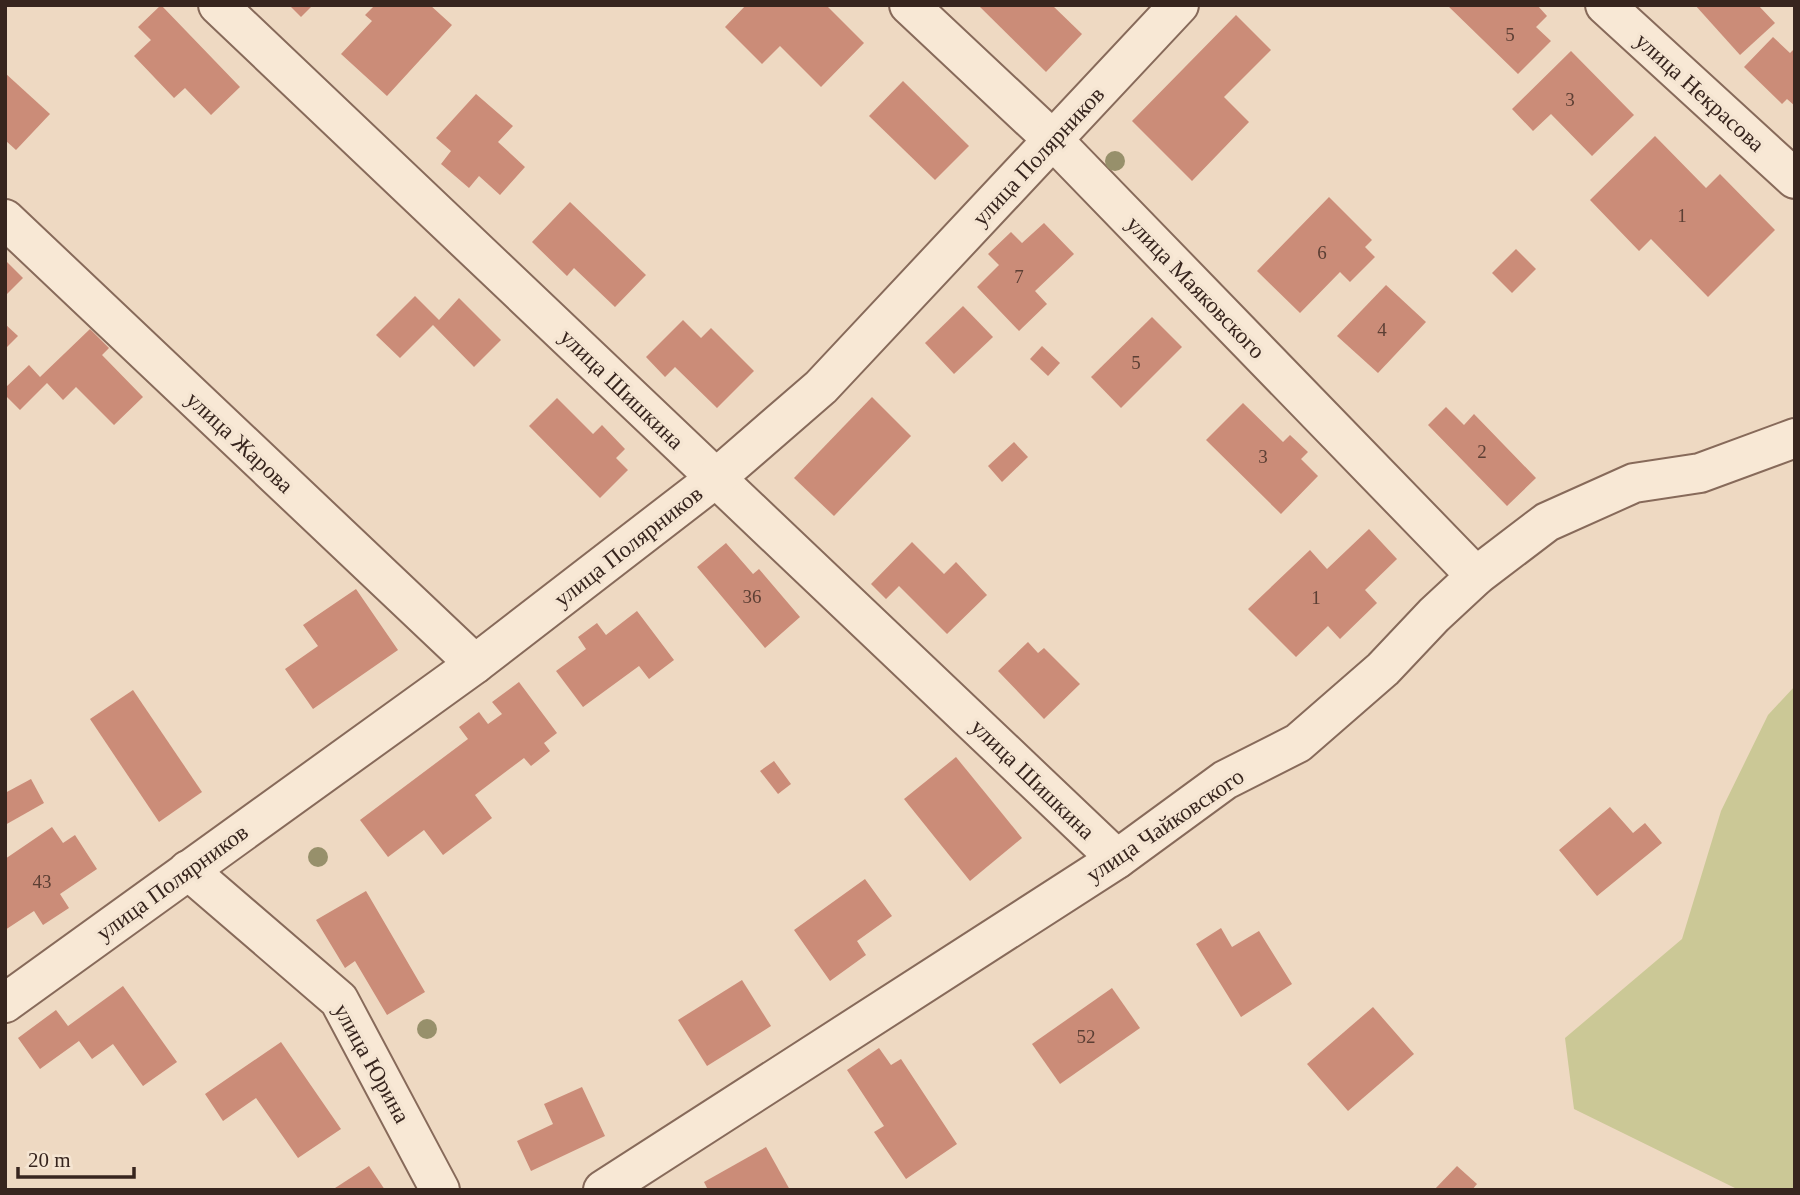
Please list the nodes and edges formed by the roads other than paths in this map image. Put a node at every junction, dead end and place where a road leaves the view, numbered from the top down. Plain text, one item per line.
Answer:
1 (218, 5) edge
2 (909, 5) edge
3 (1179, 5) edge
4 (1605, 5) edge
5 (1053, 140) junction
6 (1795, 179) edge
7 (5, 219) edge
8 (1795, 438) edge
9 (716, 478) junction
10 (1476, 576) junction
11 (475, 664) junction
12 (1117, 859) junction
13 (188, 870) junction
14 (5, 1003) edge
15 (440, 1190) edge
16 (603, 1190) edge

1 - 9 street, улица Шишкина
2 - 5 street, улица Маяковского
3 - 5 street, улица Полярников
4 - 6 street, улица Некрасова
5 - 9 street, улица Полярников
5 - 10 street, улица Маяковского
7 - 11 street, улица Жарова
8 - 10 street, улица Чайковского
9 - 11 street, улица Полярников
9 - 12 street, улица Шишкина
10 - 12 street, улица Чайковского
11 - 13 street, улица Полярников
12 - 16 street, улица Чайковского
13 - 14 street, улица Полярников
13 - 15 street, улица Юрина

